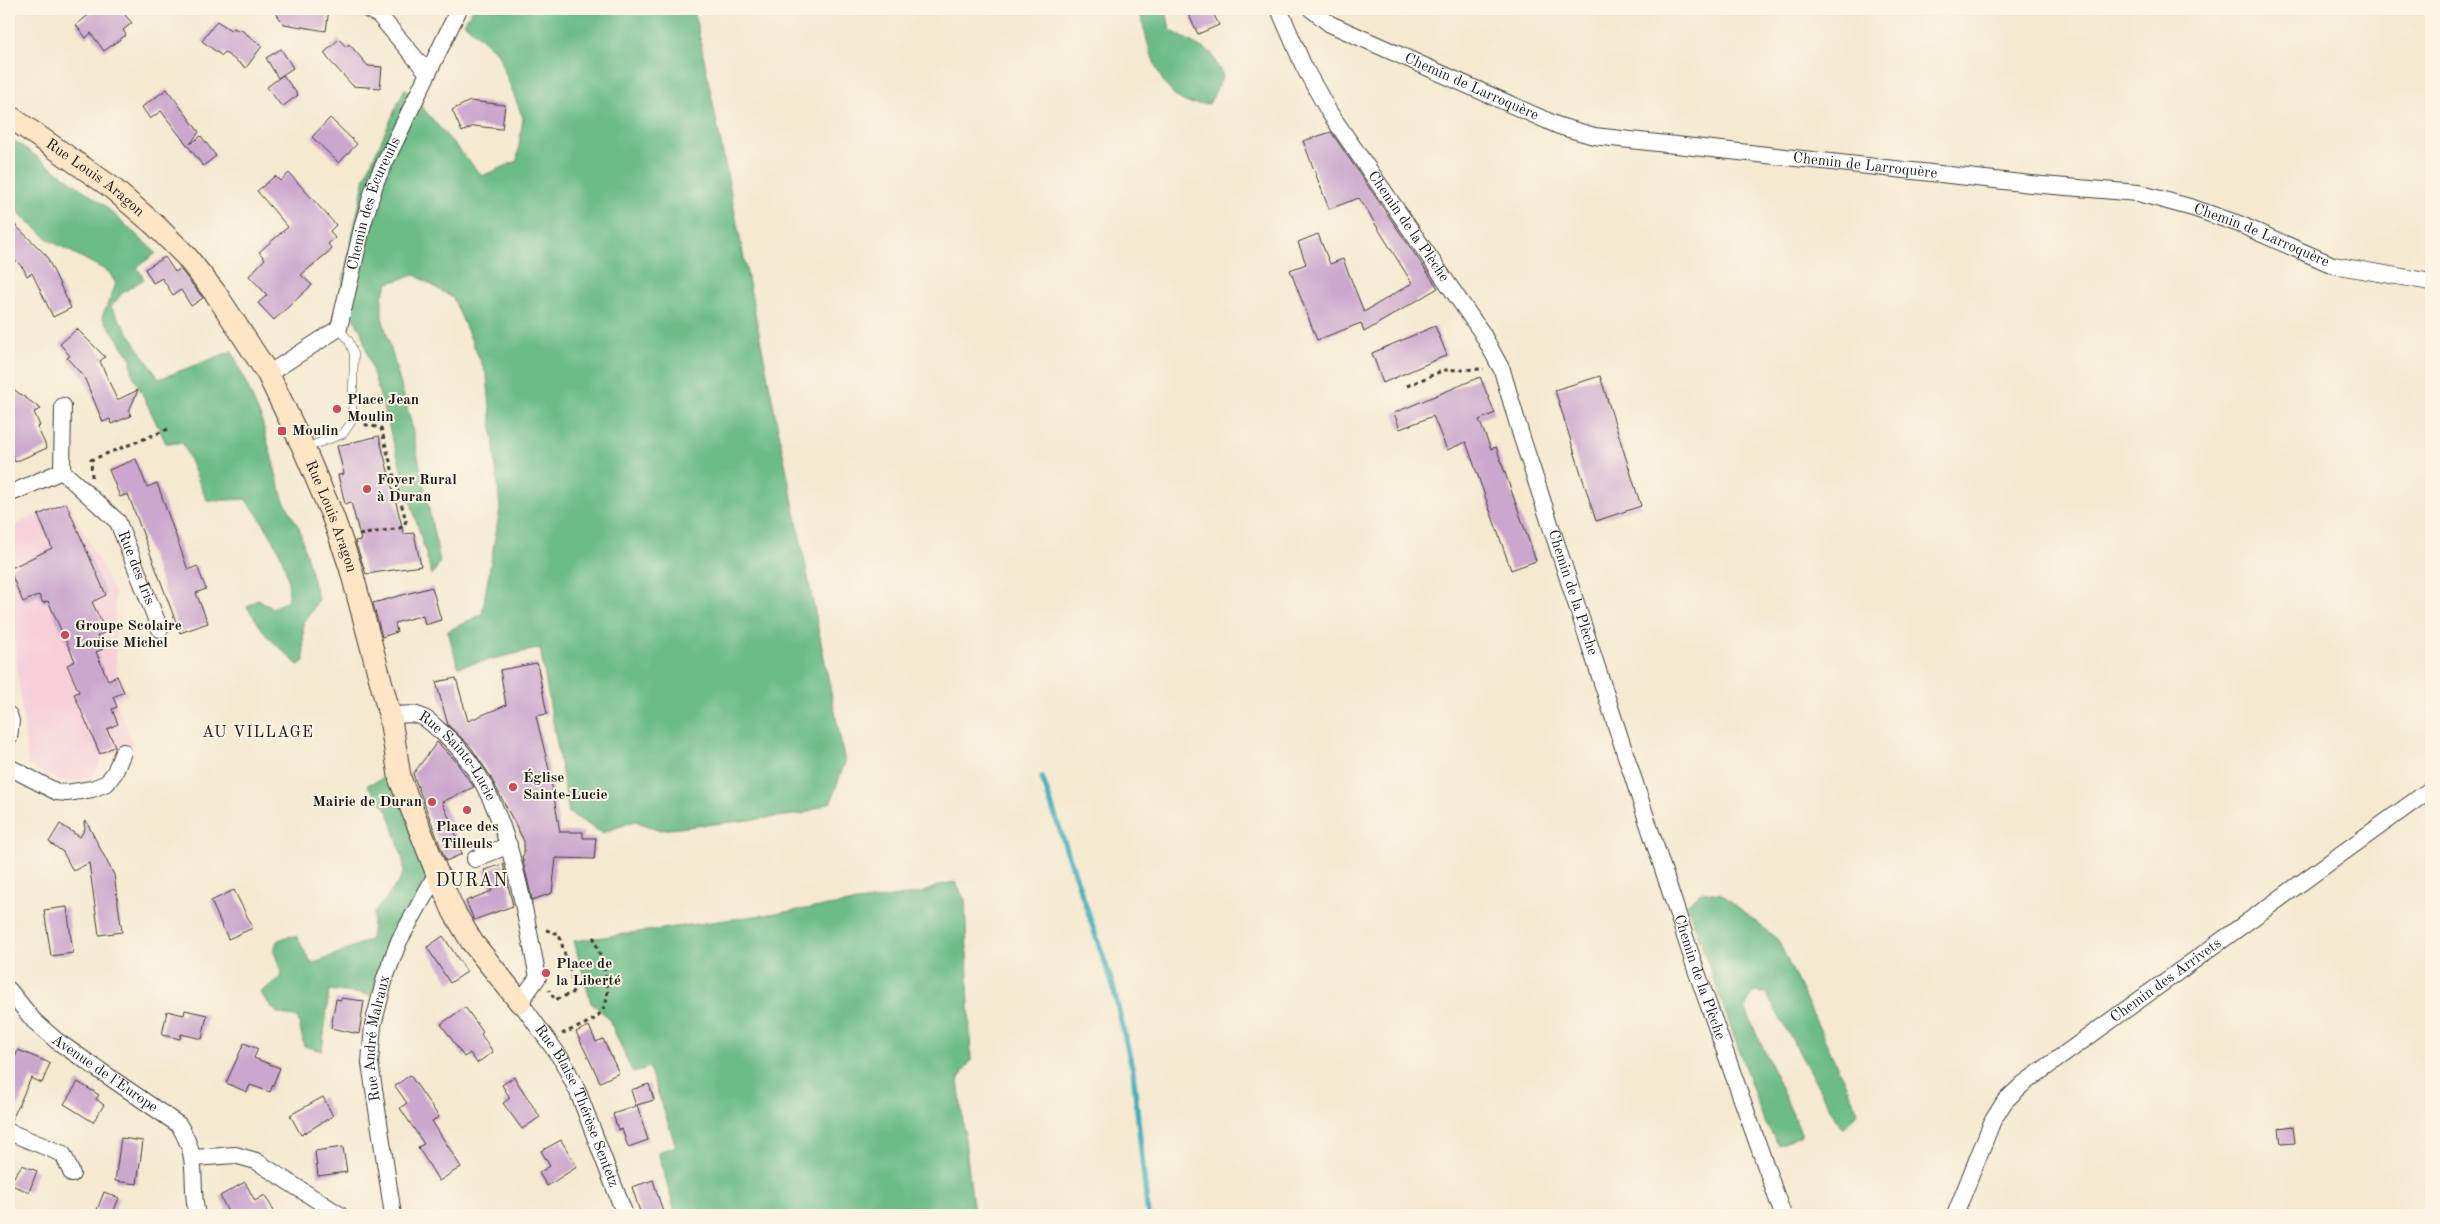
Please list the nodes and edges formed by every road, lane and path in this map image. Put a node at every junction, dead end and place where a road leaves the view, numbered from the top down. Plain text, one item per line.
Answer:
1 (367, 9) edge
2 (459, 9) edge
3 (1279, 9) edge
4 (1311, 9) edge
5 (427, 72) junction
6 (9, 116) edge
7 (2431, 282) edge
8 (339, 328) junction
9 (1502, 370) junction
10 (268, 374) junction
11 (1407, 386) dead end
12 (63, 406) dead end
13 (352, 421) junction
14 (171, 428) dead end
15 (304, 449) junction
16 (62, 471) junction
17 (83, 490) junction
18 (9, 494) edge
19 (340, 539) junction
20 (160, 628) dead end
21 (9, 715) edge
22 (390, 716) junction
23 (9, 738) edge
24 (123, 752) dead end
25 (9, 767) edge
26 (2431, 789) edge
27 (509, 845) junction
28 (475, 859) dead end
29 (437, 873) junction
30 (526, 921) junction
31 (593, 936) dead end
32 (9, 990) edge
33 (554, 1000) dead end
34 (520, 1002) junction
35 (548, 1040) junction
36 (9, 1132) edge
37 (194, 1158) junction
38 (72, 1174) dead end
39 (197, 1215) edge
40 (340, 1215) edge
41 (393, 1215) edge
42 (625, 1215) edge
43 (1783, 1215) edge
44 (1955, 1215) edge

1 - 5 street
2 - 5 street, Chemin des Écureuils
3 - 9 street, Chemin de la Plèche
4 - 7 street, Chemin de Larroquère
5 - 8 street, Chemin des Écureuils
6 - 10 street, Rue Louis Aragon
8 - 10 street
8 - 13 lane
9 - 11 path
9 - 43 street, Chemin de la Plèche
10 - 15 street, Rue Louis Aragon
12 - 16 street
13 - 15 lane
13 - 19 path
14 - 17 path
15 - 19 street, Rue Louis Aragon
16 - 17 street, Rue des Iris
16 - 18 street
17 - 20 street, Rue des Iris
19 - 22 street, Rue Louis Aragon
21 - 23 street
22 - 27 street, Rue Sainte-Lucie
22 - 29 street, Rue Louis Aragon
24 - 25 street
26 - 44 street, Chemin des Arrivets
27 - 28 street
27 - 30 street, Rue Sainte-Lucie
29 - 34 street, Rue Louis Aragon
29 - 41 street, Rue André Malraux
30 - 33 path
30 - 34 street
31 - 35 path
32 - 37 street, Avenue de l'Europe
34 - 35 street, Rue Blaise Thérèse Sentetz
35 - 42 street, Rue Blaise Thérèse Sentetz
36 - 38 street
37 - 39 street
37 - 40 street

